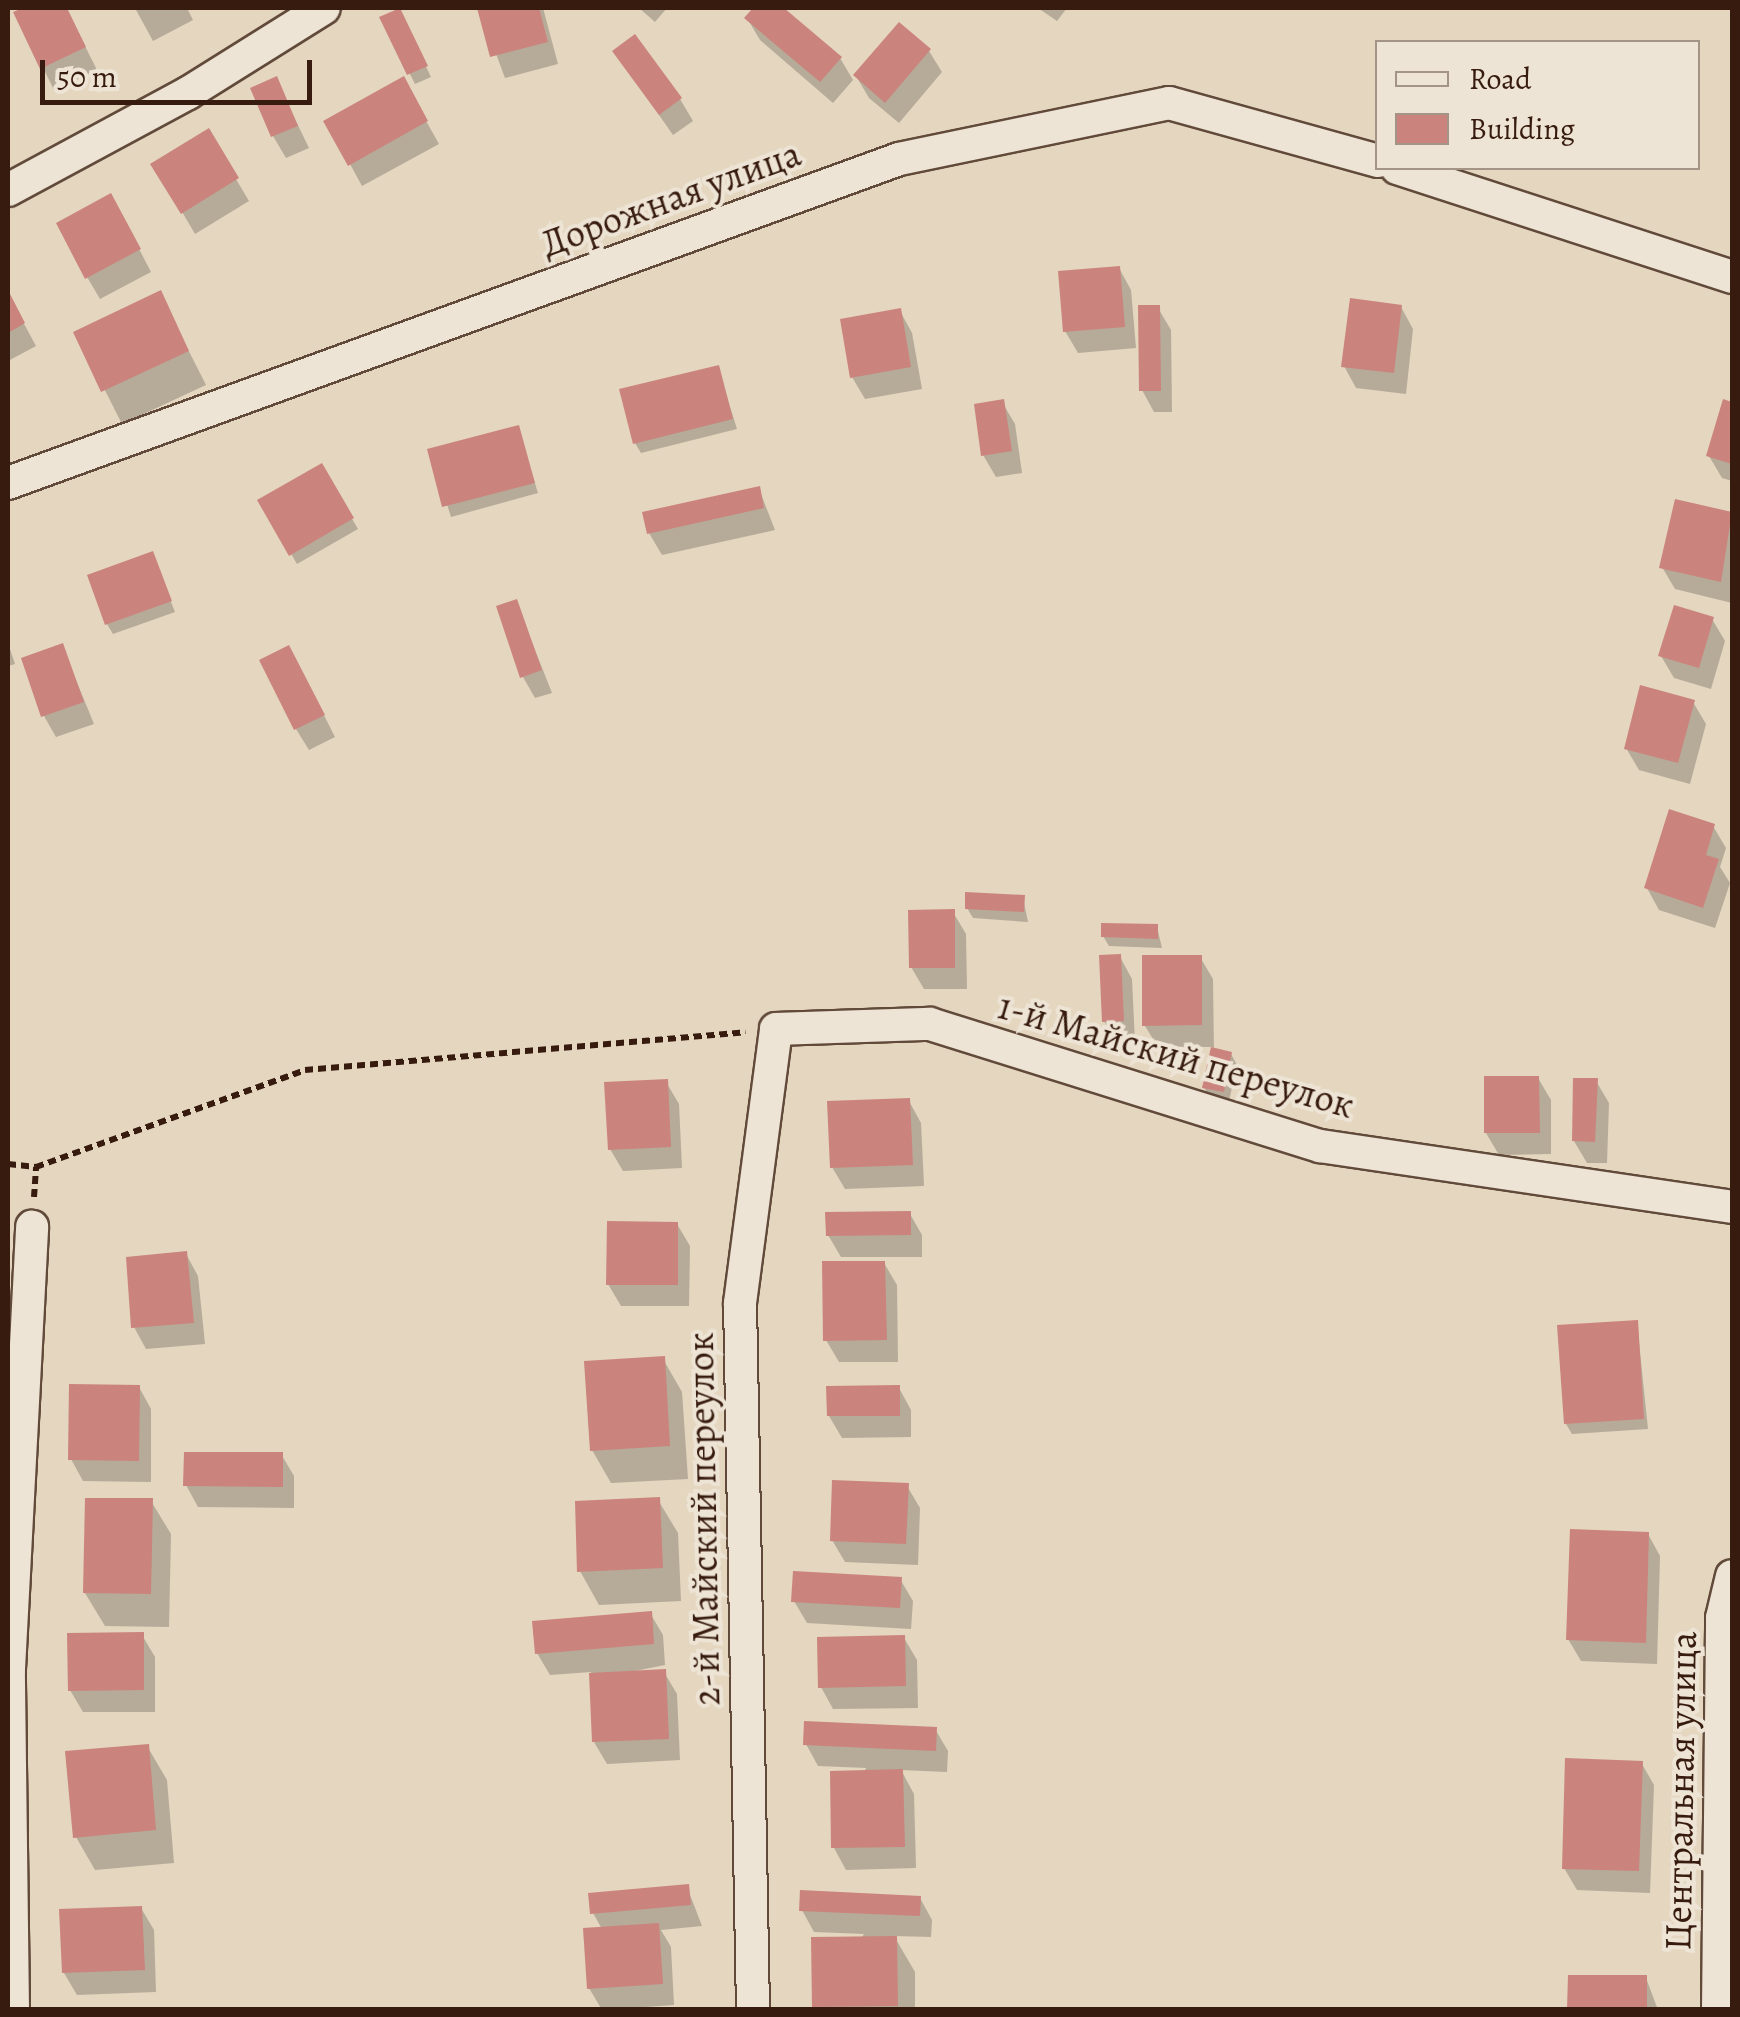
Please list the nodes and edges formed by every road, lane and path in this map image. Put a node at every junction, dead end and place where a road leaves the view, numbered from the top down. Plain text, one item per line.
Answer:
1 (324, 8) edge
2 (1375, 160) edge
3 (1403, 170) edge
4 (8, 190) edge
5 (1732, 277) edge
6 (8, 482) edge
7 (776, 1029) junction
8 (8, 1164) edge
9 (36, 1168) junction
10 (1732, 1207) edge
11 (32, 1228) joint
12 (1732, 1576) edge
13 (14, 2010) edge
14 (753, 2010) edge
15 (1718, 2010) edge

1 - 4 street
2 - 6 street, Дорожная улица
3 - 5 street
7 - 9 path
7 - 10 street, 1-й Майский переулок
7 - 14 street, 2-й Майский переулок
8 - 9 path
9 - 11 path
11 - 13 street
12 - 15 street, Центральная улица

